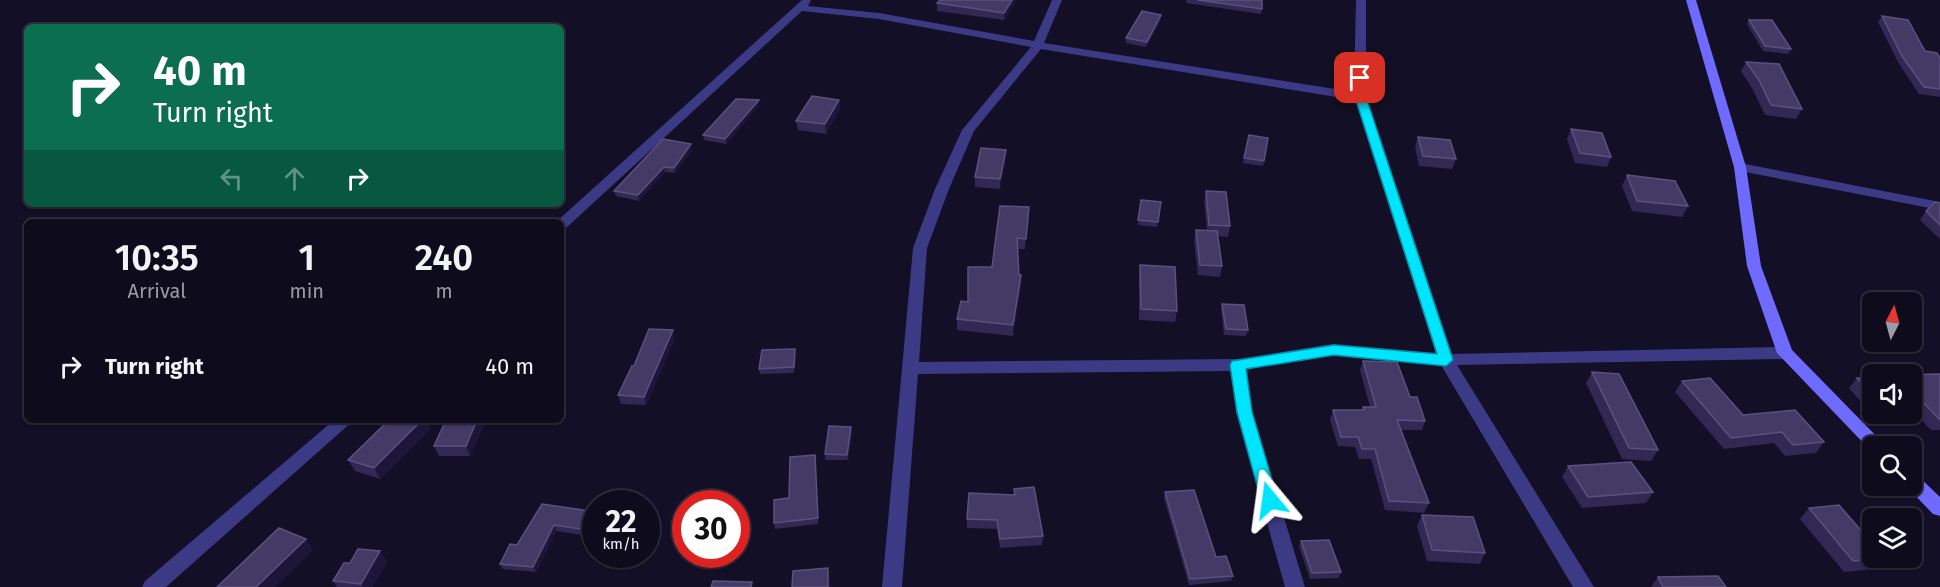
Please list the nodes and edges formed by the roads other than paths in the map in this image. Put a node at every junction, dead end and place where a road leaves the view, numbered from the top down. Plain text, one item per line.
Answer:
1 (1057, 0) edge
2 (1361, 0) edge
3 (1688, 0) edge
4 (804, 4) edge
5 (1038, 45) junction
6 (1360, 97) junction
7 (1740, 167) junction
8 (1940, 206) edge
9 (564, 222) edge
10 (1785, 353) junction
11 (1446, 360) junction
12 (1238, 365) junction
13 (910, 368) junction
14 (342, 423) edge
15 (1867, 436) edge
16 (1922, 491) edge
17 (1940, 509) edge
18 (152, 587) edge
19 (892, 587) edge
20 (1295, 587) edge
21 (1584, 587) edge

1 - 5 street
2 - 6 street
3 - 7 street
4 - 5 street
4 - 9 street
5 - 6 street
5 - 13 street
6 - 11 street
7 - 8 street
7 - 10 street
10 - 11 street
10 - 15 street
11 - 12 street
11 - 21 street
12 - 13 street
12 - 20 street
13 - 19 street
14 - 18 street
16 - 17 street

